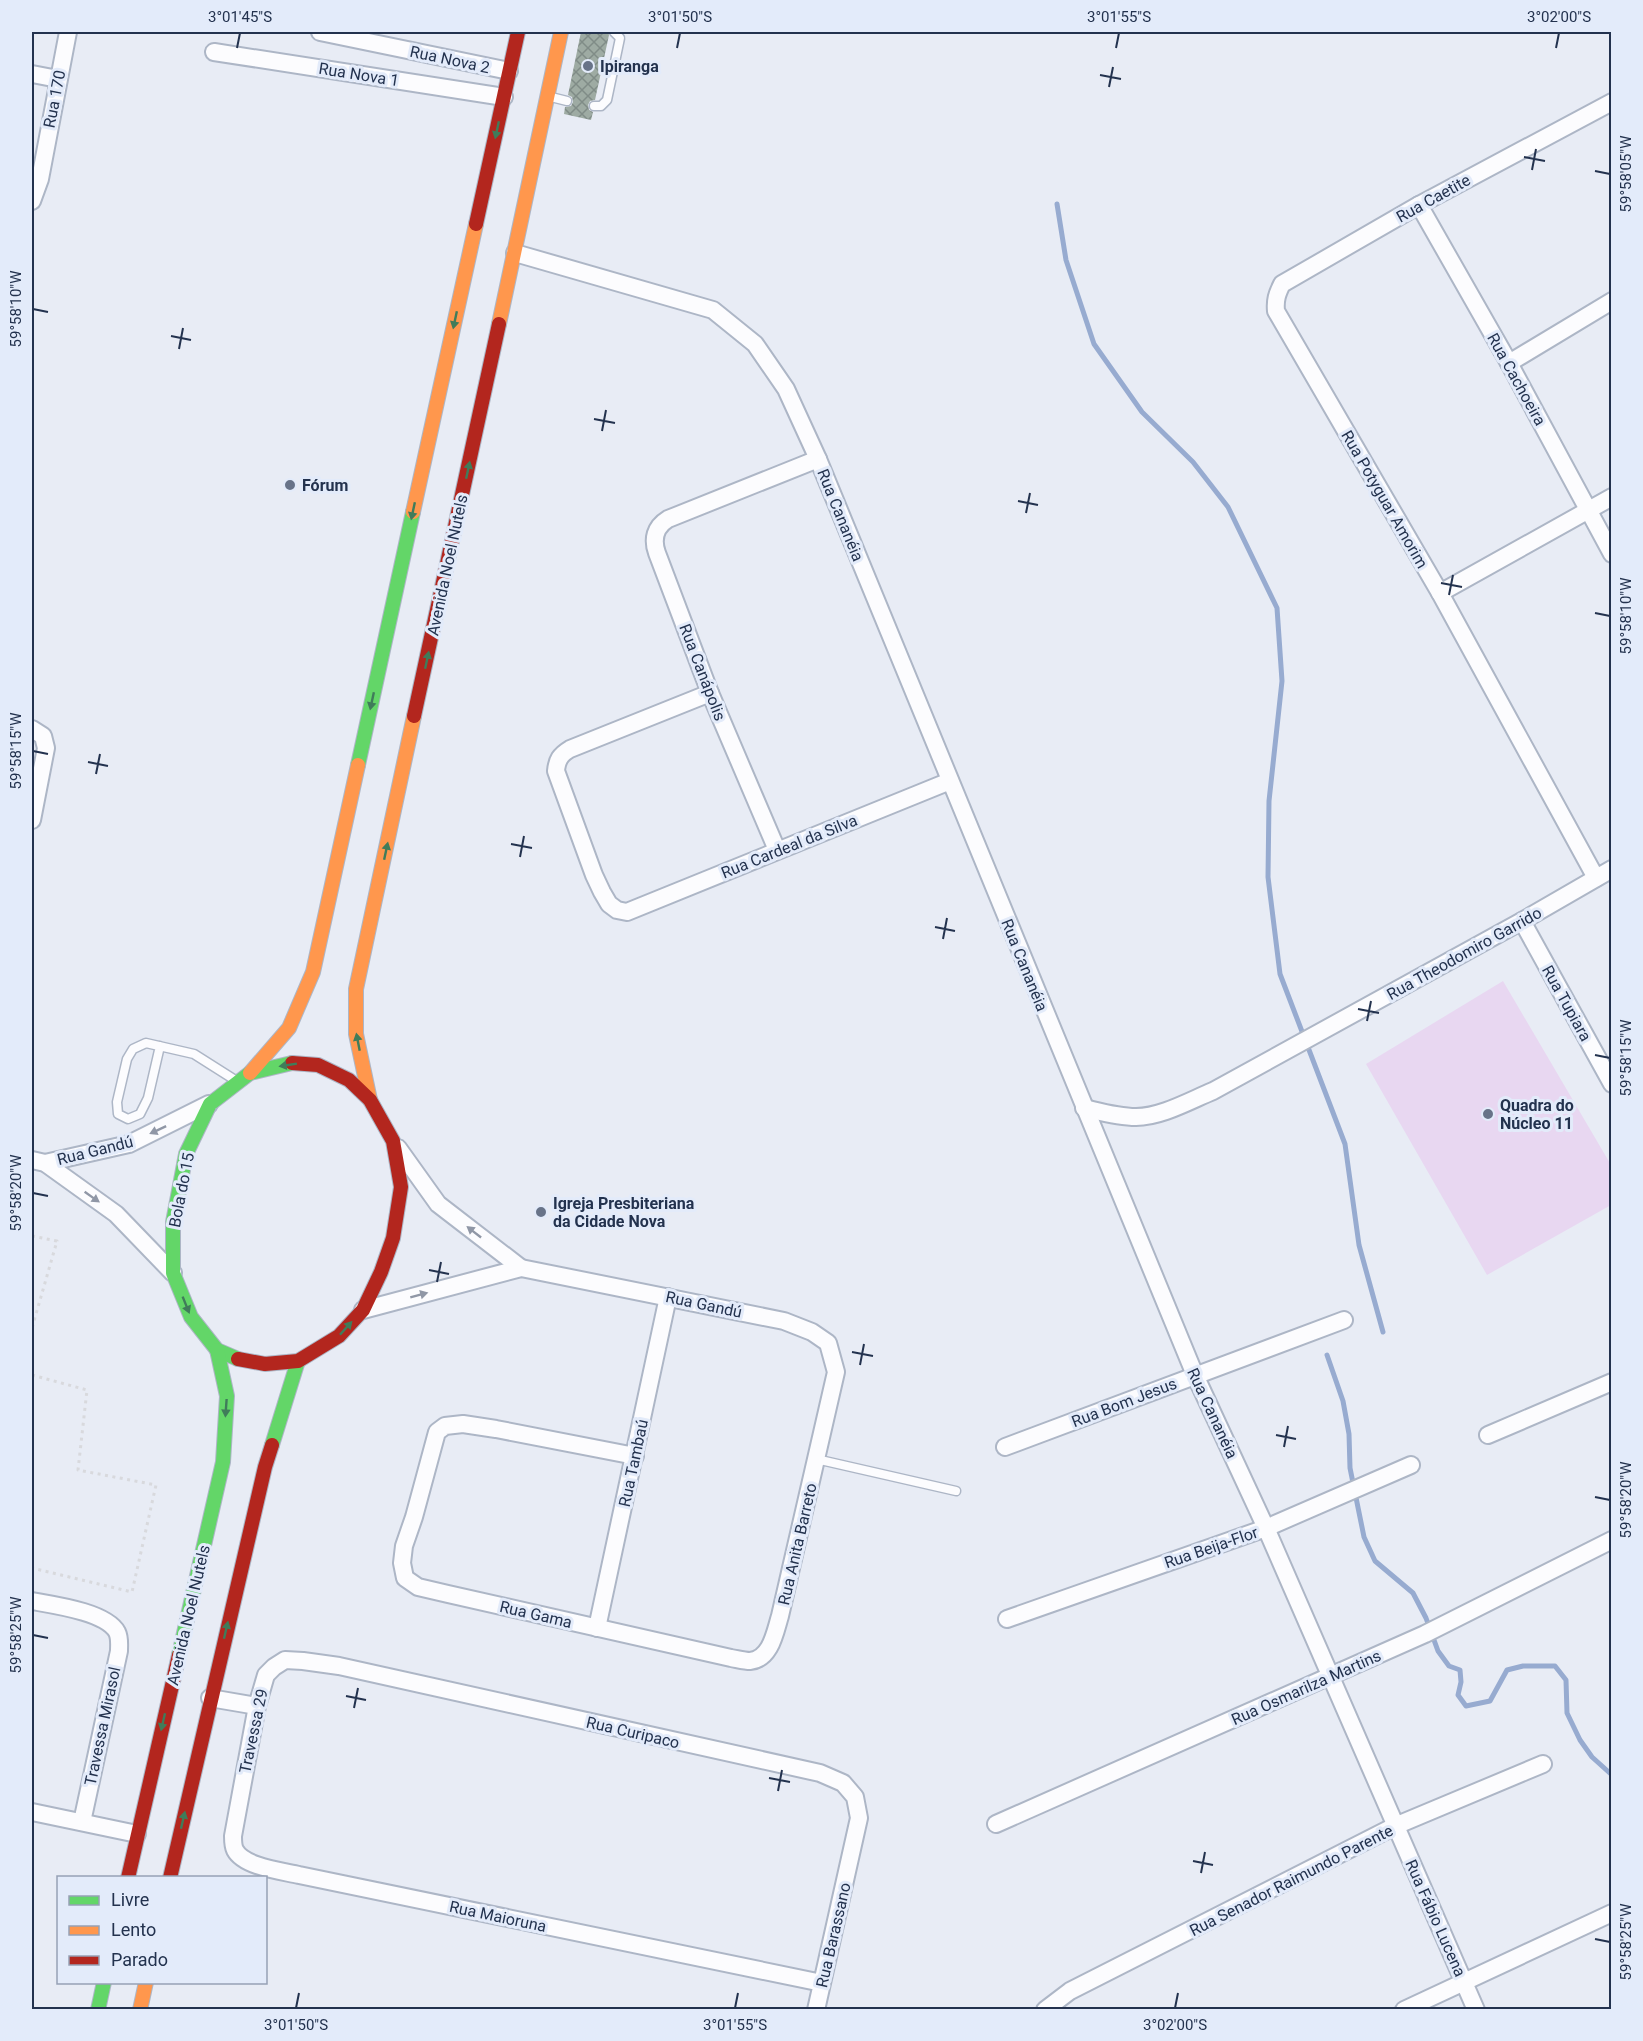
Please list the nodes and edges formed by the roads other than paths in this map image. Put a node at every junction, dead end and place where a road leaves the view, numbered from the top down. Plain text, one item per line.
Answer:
1 (68, 32) edge
2 (320, 32) edge
3 (518, 32) edge
4 (561, 32) edge
5 (614, 32) edge
6 (214, 52) dead end
7 (509, 71) junction
8 (32, 74) edge
9 (58, 79) junction
10 (504, 97) junction
11 (548, 97) junction
12 (567, 101) dead end
13 (1611, 102) edge
14 (594, 106) dead end
15 (32, 201) edge
16 (1419, 205) junction
17 (515, 253) junction
18 (1611, 302) edge
19 (1276, 311) joint
20 (1509, 363) junction
21 (818, 459) junction
22 (1611, 497) edge
23 (1589, 511) junction
24 (1611, 554) edge
25 (1440, 593) junction
26 (710, 693) junction
27 (37, 733) edge
28 (950, 781) junction
29 (32, 820) edge
30 (777, 850) junction
31 (1611, 869) edge
32 (1596, 878) junction
33 (1522, 921) junction
34 (159, 1046) junction
35 (250, 1073) junction
36 (238, 1082) junction
37 (1611, 1084) edge
38 (370, 1100) junction
39 (210, 1104) junction
40 (1084, 1108) junction
41 (393, 1141) junction
42 (38, 1162) edge
43 (520, 1268) junction
44 (173, 1273) junction
45 (668, 1297) junction
46 (363, 1310) junction
47 (1344, 1320) dead end
48 (217, 1350) junction
49 (298, 1361) junction
50 (1195, 1376) junction
51 (1611, 1382) edge
52 (831, 1396) joint
53 (1488, 1435) dead end
54 (1005, 1447) dead end
55 (634, 1456) junction
56 (816, 1459) junction
57 (1411, 1466) dead end
58 (956, 1491) dead end
59 (1266, 1528) junction
60 (1611, 1540) edge
61 (32, 1601) edge
62 (1007, 1619) dead end
63 (597, 1628) junction
64 (731, 1658) joint
65 (339, 1666) joint
66 (1331, 1676) junction
67 (210, 1698) junction
68 (257, 1706) junction
69 (1544, 1764) dead end
70 (240, 1794) joint
71 (32, 1812) edge
72 (82, 1822) junction
73 (996, 1824) dead end
74 (1395, 1826) junction
75 (137, 1833) junction
76 (850, 1861) joint
77 (128, 1876) edge
78 (170, 1876) edge
79 (1611, 1913) edge
80 (1464, 1980) junction
81 (822, 1983) junction
82 (104, 1984) edge
83 (146, 1984) edge
84 (98, 2010) edge
85 (140, 2010) edge
86 (816, 2010) edge
87 (1045, 2010) edge
88 (1404, 2010) edge
89 (1476, 2010) edge

1 - 9 street, Rua 170
2 - 7 street, Rua Nova 2
3 - 7 main road
4 - 11 main road, Avenida Noel Nutels
5 - 14 lane
6 - 10 street, Rua Nova 1
7 - 10 main road
8 - 9 street
9 - 15 street, Rua 170
10 -> 35 main road
11 - 12 lane
11 - 17 main road, Avenida Noel Nutels
13 - 16 street, Rua Caetite
16 - 19 street, Rua Caetite
16 - 20 street, Rua Cachoeira
17 - 21 street, Rua Cananéia
38 -> 17 main road, Avenida Noel Nutels
18 - 20 street
19 - 25 street, Rua Potyguar Amorim
20 - 23 street, Rua Cachoeira
21 - 26 street, Rua Canápolis
21 - 28 street, Rua Cananéia
22 - 23 street
23 - 24 street, Rua Cachoeira
23 - 25 street
25 - 32 street, Rua Potyguar Amorim
26 - 30 street, Rua Canápolis
26 - 30 street, Rua Cardeal da Silva
27 - 29 street
28 - 30 street, Rua Cardeal da Silva
28 - 40 street, Rua Cananéia
31 - 32 street, Rua Theodomiro Garrido
32 - 33 street, Rua Theodomiro Garrido
33 - 37 street, Rua Tupiara
33 - 40 street, Rua Theodomiro Garrido
34 - 34 lane
34 - 36 lane
35 - 36 main road, Bola do 15
38 -> 35 main road, Bola do 15
36 - 39 main road, Bola do 15
38 - 41 main road, Bola do 15
39 -> 42 street, Rua Gandú
39 - 44 main road, Bola do 15
40 - 50 street, Rua Cananéia
43 -> 41 street, Rua Gandú
41 - 46 main road, Bola do 15
42 -> 44 street, Rua Gandú
43 - 45 street, Rua Gandú
46 -> 43 street, Rua Gandú
44 -> 48 main road, Bola do 15
45 - 52 street, Rua Gandú
45 - 55 street, Rua Tambaú
49 -> 46 main road, Bola do 15
47 - 50 street, Rua Bom Jesus
48 - 49 main road, Bola do 15
48 -> 75 main road, Avenida Noel Nutels
67 -> 49 main road
50 - 54 street, Rua Bom Jesus
50 - 59 street, Rua Cananéia
51 - 53 street
52 - 56 street, Rua Anita Barreto
55 - 63 street, Rua Tambaú
55 - 63 street, Rua Gama
56 - 58 lane
56 - 64 street, Rua Anita Barreto
57 - 59 street, Rua Beija-Flor
59 - 62 street, Rua Beija-Flor
59 - 66 street, Rua Cananéia
60 - 66 street, Rua Osmarilza Martins
61 - 72 street, Travessa Mirasol
63 - 64 street, Rua Gama
65 - 68 street, Travessa 29
65 - 76 street, Rua Curipaco
66 - 73 street, Rua Osmarilza Martins
66 - 74 street, Rua Cananéia
67 - 68 street
78 -> 67 main road
68 - 70 street, Travessa 29
69 - 74 street, Rua Senador Raimundo Parente
70 - 81 street, Rua Maioruna
71 - 72 street
72 - 75 street
74 - 80 street, Rua Fábio Lucena
74 - 87 street, Rua Senador Raimundo Parente
75 - 77 main road, Avenida Noel Nutels
76 - 81 street, Rua Barassano
79 - 80 street
80 - 88 street
80 - 89 street, Rua Fábio Lucena
81 - 86 street, Rua Barassano
82 - 84 main road
83 - 85 main road

